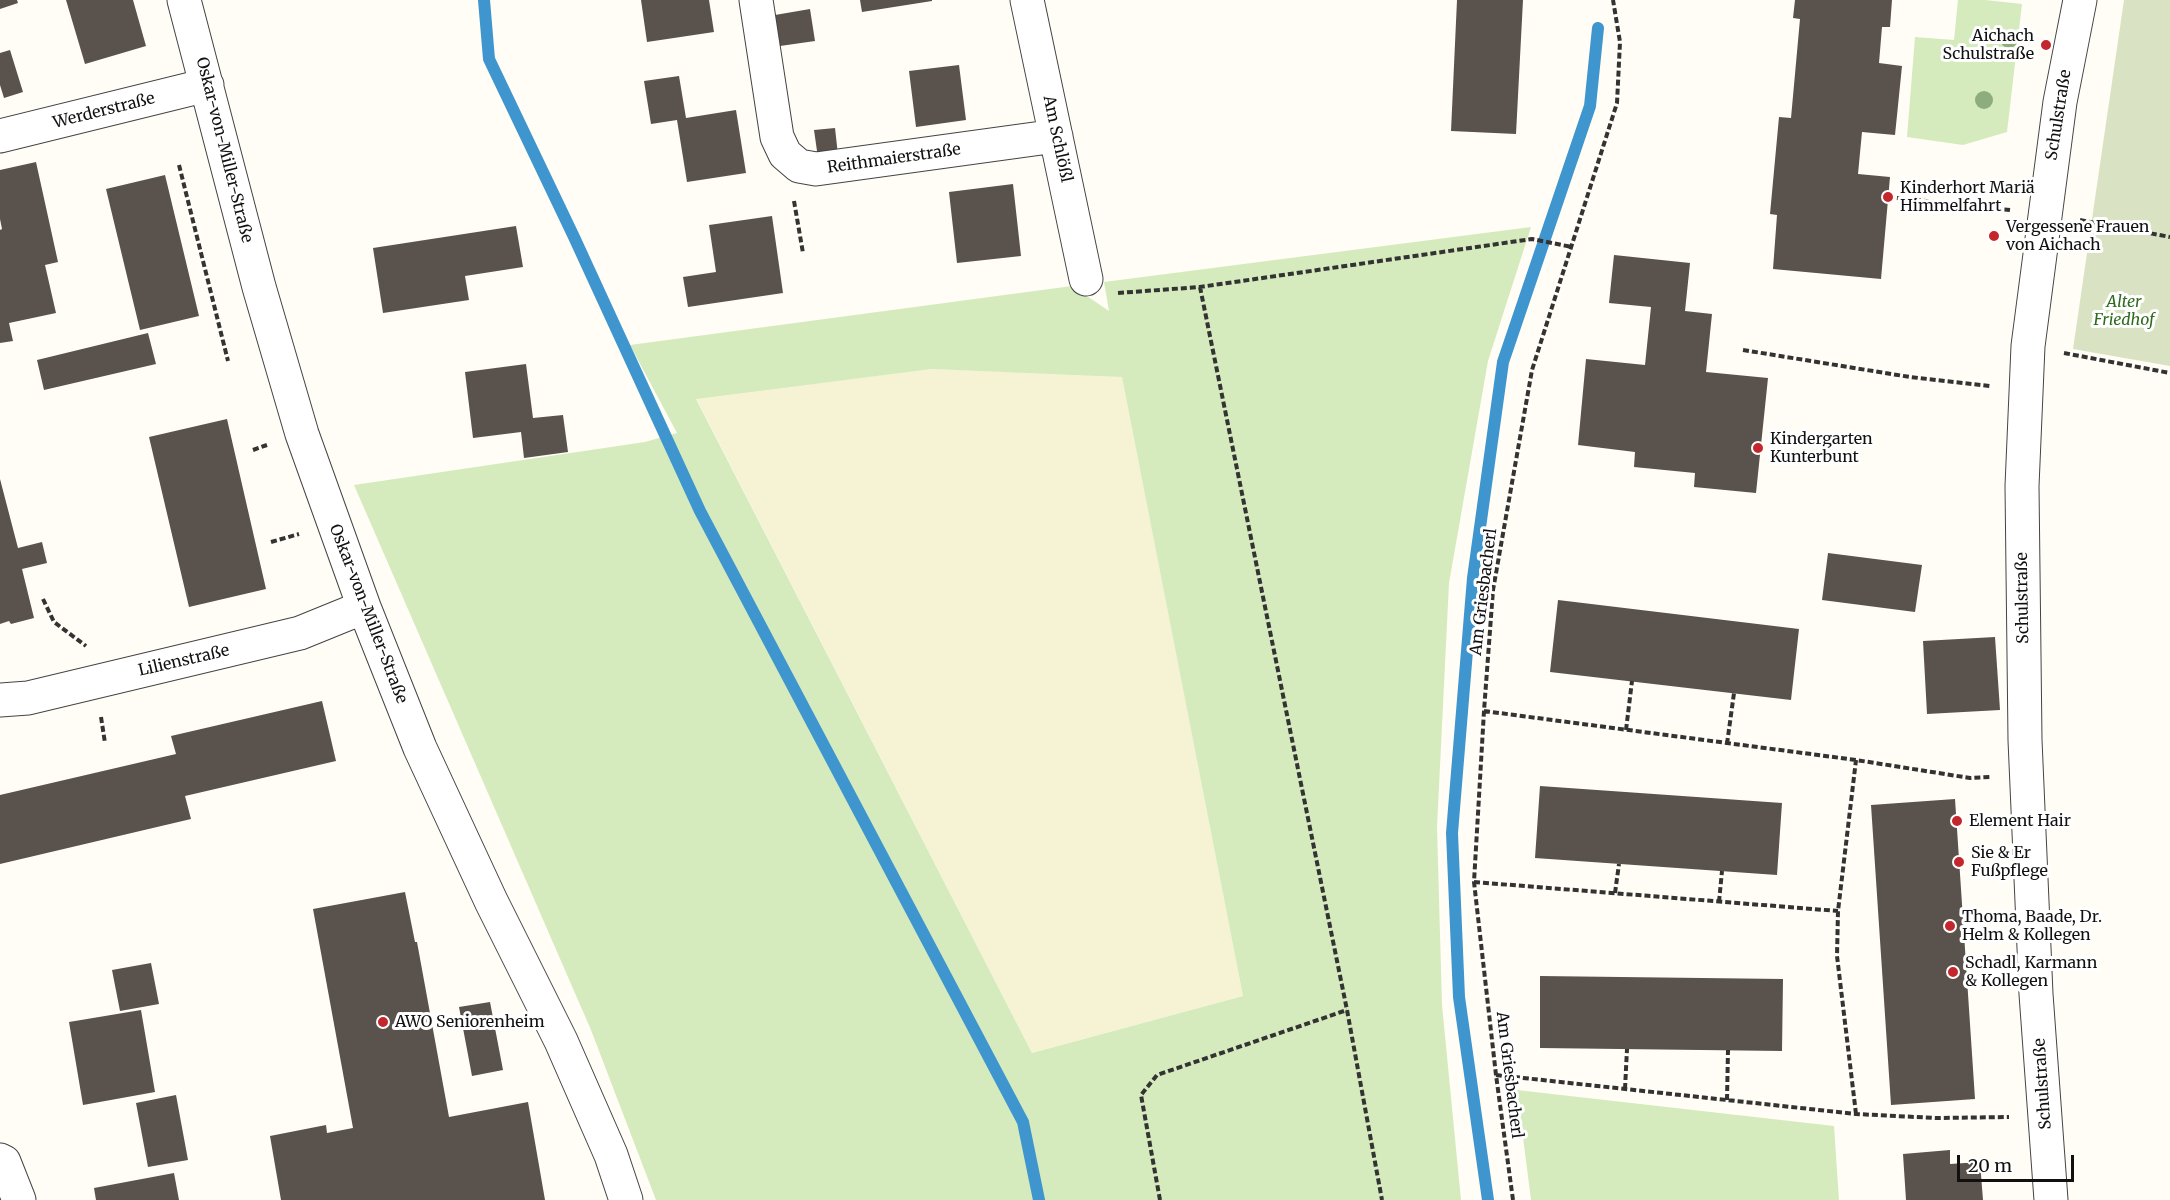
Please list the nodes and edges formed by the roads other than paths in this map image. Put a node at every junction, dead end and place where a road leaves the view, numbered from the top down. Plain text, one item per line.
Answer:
1 (184, 0) edge
2 (756, 0) edge
3 (1027, 0) edge
4 (2080, 0) edge
5 (207, 85) junction
6 (0, 136) edge
7 (1056, 136) junction
8 (1086, 279) road end
9 (364, 607) junction
10 (0, 700) edge
11 (0, 1160) edge
12 (19, 1200) edge
13 (626, 1200) edge
14 (2051, 1200) edge

1 - 5 street, Oskar-von-Miller-Straße
2 - 7 street, Reithmaierstraße
3 - 7 street, Am Schlößl
4 - 14 street, Schulstraße
5 - 6 street, Werderstraße
5 - 9 street, Oskar-von-Miller-Straße
7 - 8 street, Am Schlößl
9 - 10 street, Lilienstraße
9 - 13 street, Oskar-von-Miller-Straße
11 - 12 street

